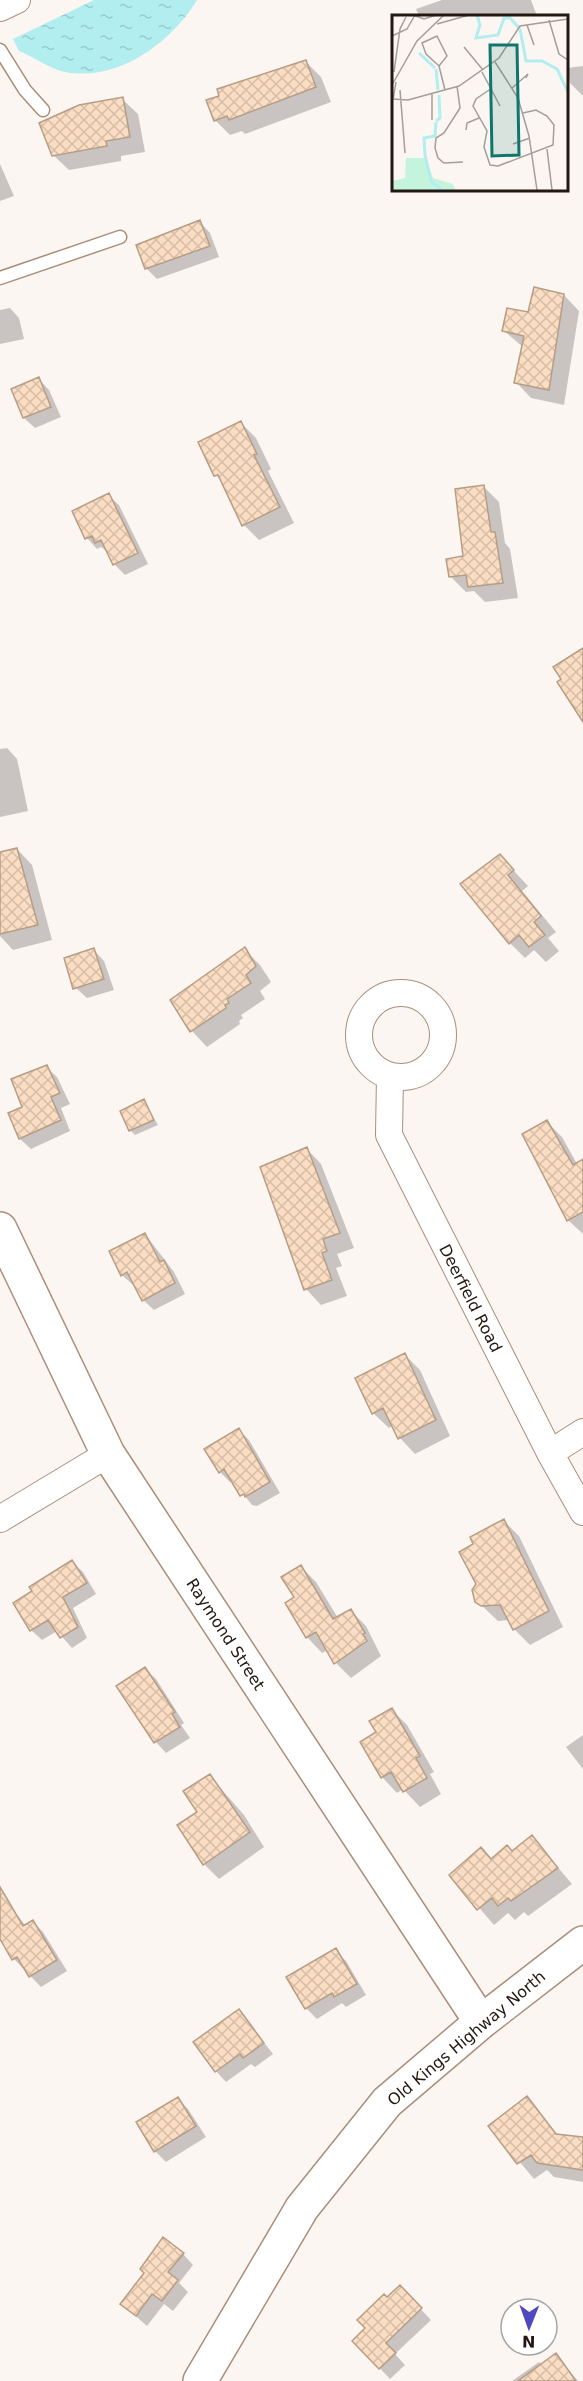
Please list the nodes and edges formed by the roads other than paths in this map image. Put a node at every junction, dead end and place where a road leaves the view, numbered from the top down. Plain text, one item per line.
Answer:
1 (17, 0) edge
2 (0, 8) edge
3 (0, 50) edge
4 (43, 110) dead end
5 (120, 237) dead end
6 (0, 278) edge
7 (390, 1076) dead end
8 (0, 1229) edge
9 (583, 1432) edge
10 (550, 1453) junction
11 (108, 1454) junction
12 (583, 1512) edge
13 (0, 1519) edge
14 (583, 1943) edge
15 (482, 2022) junction
16 (200, 2381) edge

1 - 2 street
3 - 4 lane
5 - 6 lane
7 - 10 street, Deerfield Road
8 - 11 street, Raymond Street
9 - 10 street
10 - 12 street, Deerfield Road
11 - 13 street
11 - 15 street, Raymond Street
14 - 15 street, Old Kings Highway North
15 - 16 street, Old Kings Highway North

